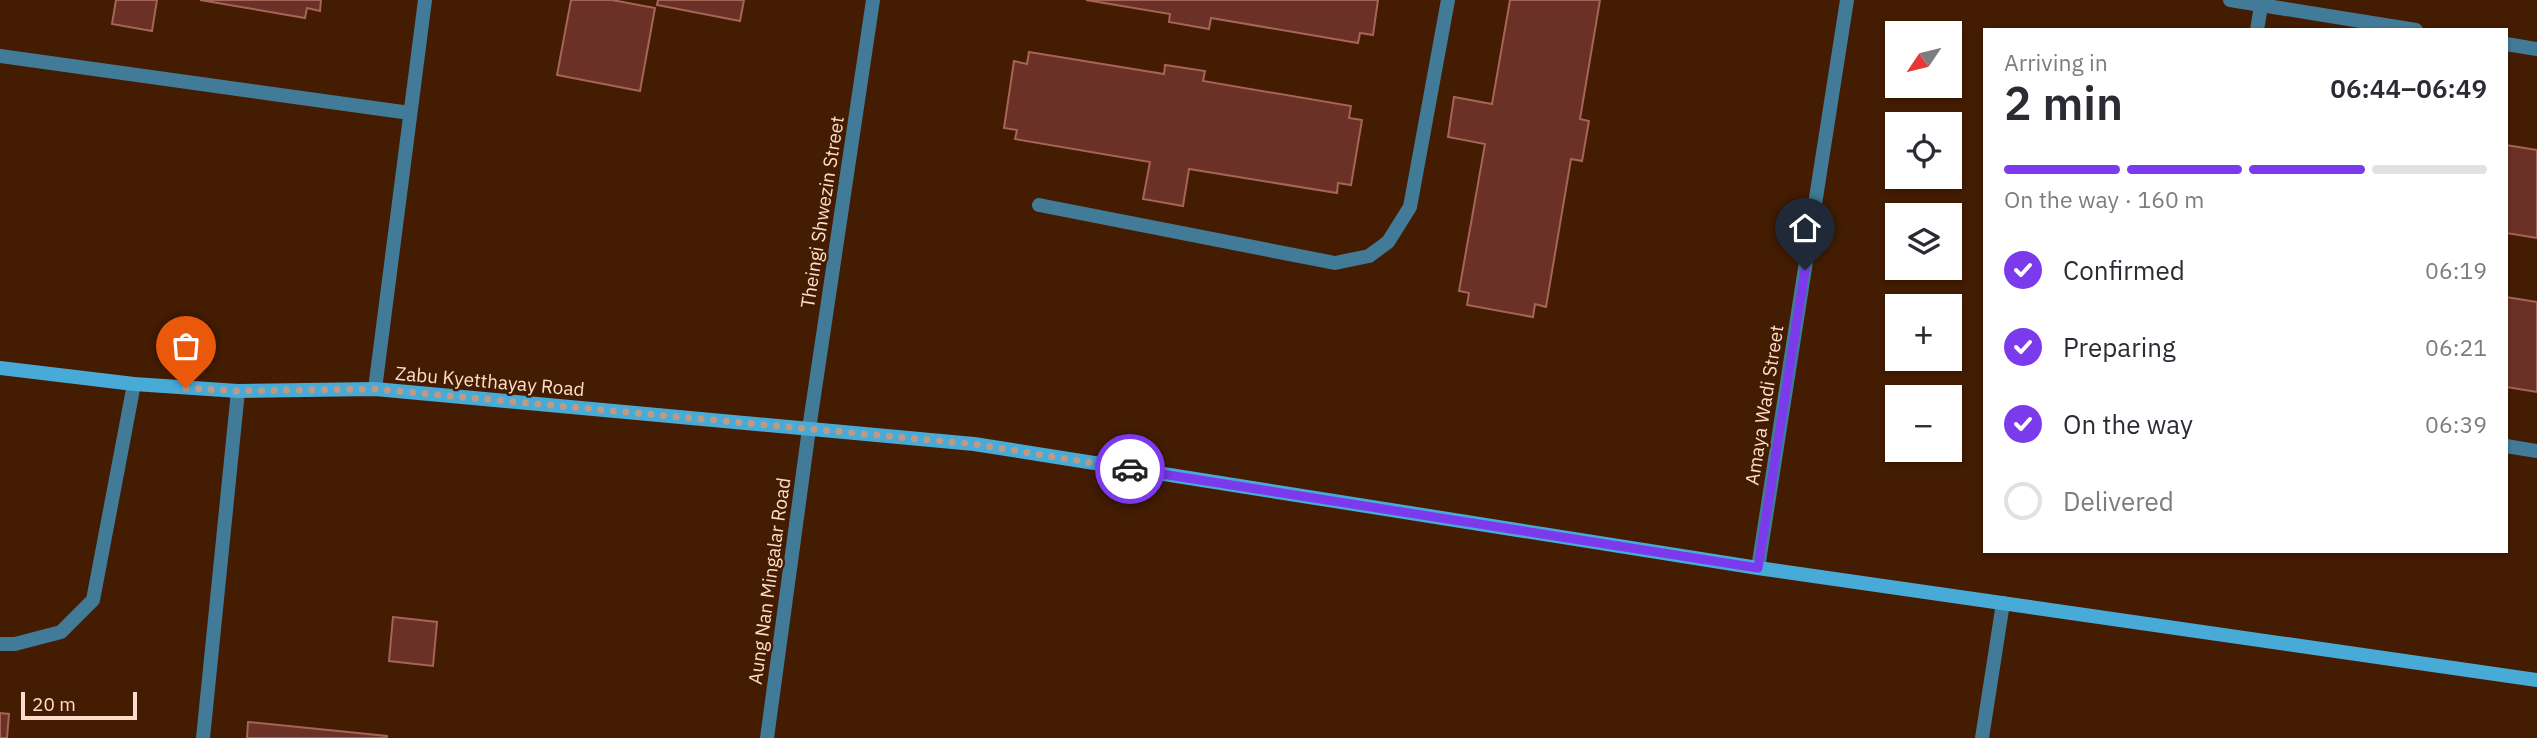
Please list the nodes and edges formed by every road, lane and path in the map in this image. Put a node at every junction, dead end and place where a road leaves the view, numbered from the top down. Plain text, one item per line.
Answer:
1 (425, 0) edge
2 (873, 0) edge
3 (1448, 0) edge
4 (1847, 0) edge
5 (2230, 0) edge
6 (2262, 3) edge
7 (2258, 28) edge
8 (2405, 28) edge
9 (2508, 44) edge
10 (2537, 49) edge
11 (0, 56) edge
12 (411, 113) junction
13 (1039, 205) dead end
14 (0, 368) edge
15 (134, 384) junction
16 (375, 389) junction
17 (238, 391) junction
18 (809, 429) junction
19 (2508, 446) edge
20 (2537, 451) edge
21 (1758, 568) junction
22 (2003, 603) junction
23 (0, 644) edge
24 (2537, 680) edge
25 (203, 738) edge
26 (767, 738) edge
27 (1982, 738) edge

1 - 12 street
2 - 18 street, Theingi Shwezin Street
3 - 13 street
4 - 21 street, Amaya Wadi Street
5 - 6 street
6 - 7 street
6 - 8 street
9 - 10 street
11 - 12 street
12 - 16 street
14 - 15 main road, Zabu Kyetthayay Road
15 - 17 main road, Zabu Kyetthayay Road
15 - 23 street
16 - 17 main road, Zabu Kyetthayay Road
16 - 18 main road, Zabu Kyetthayay Road
17 - 25 street
18 - 21 main road, Zabu Kyetthayay Road
18 - 26 street, Aung Nan Mingalar Road
19 - 20 street
21 - 22 main road, Zabu Kyetthayay Road
22 - 24 main road, Zabu Kyetthayay Road
22 - 27 street

